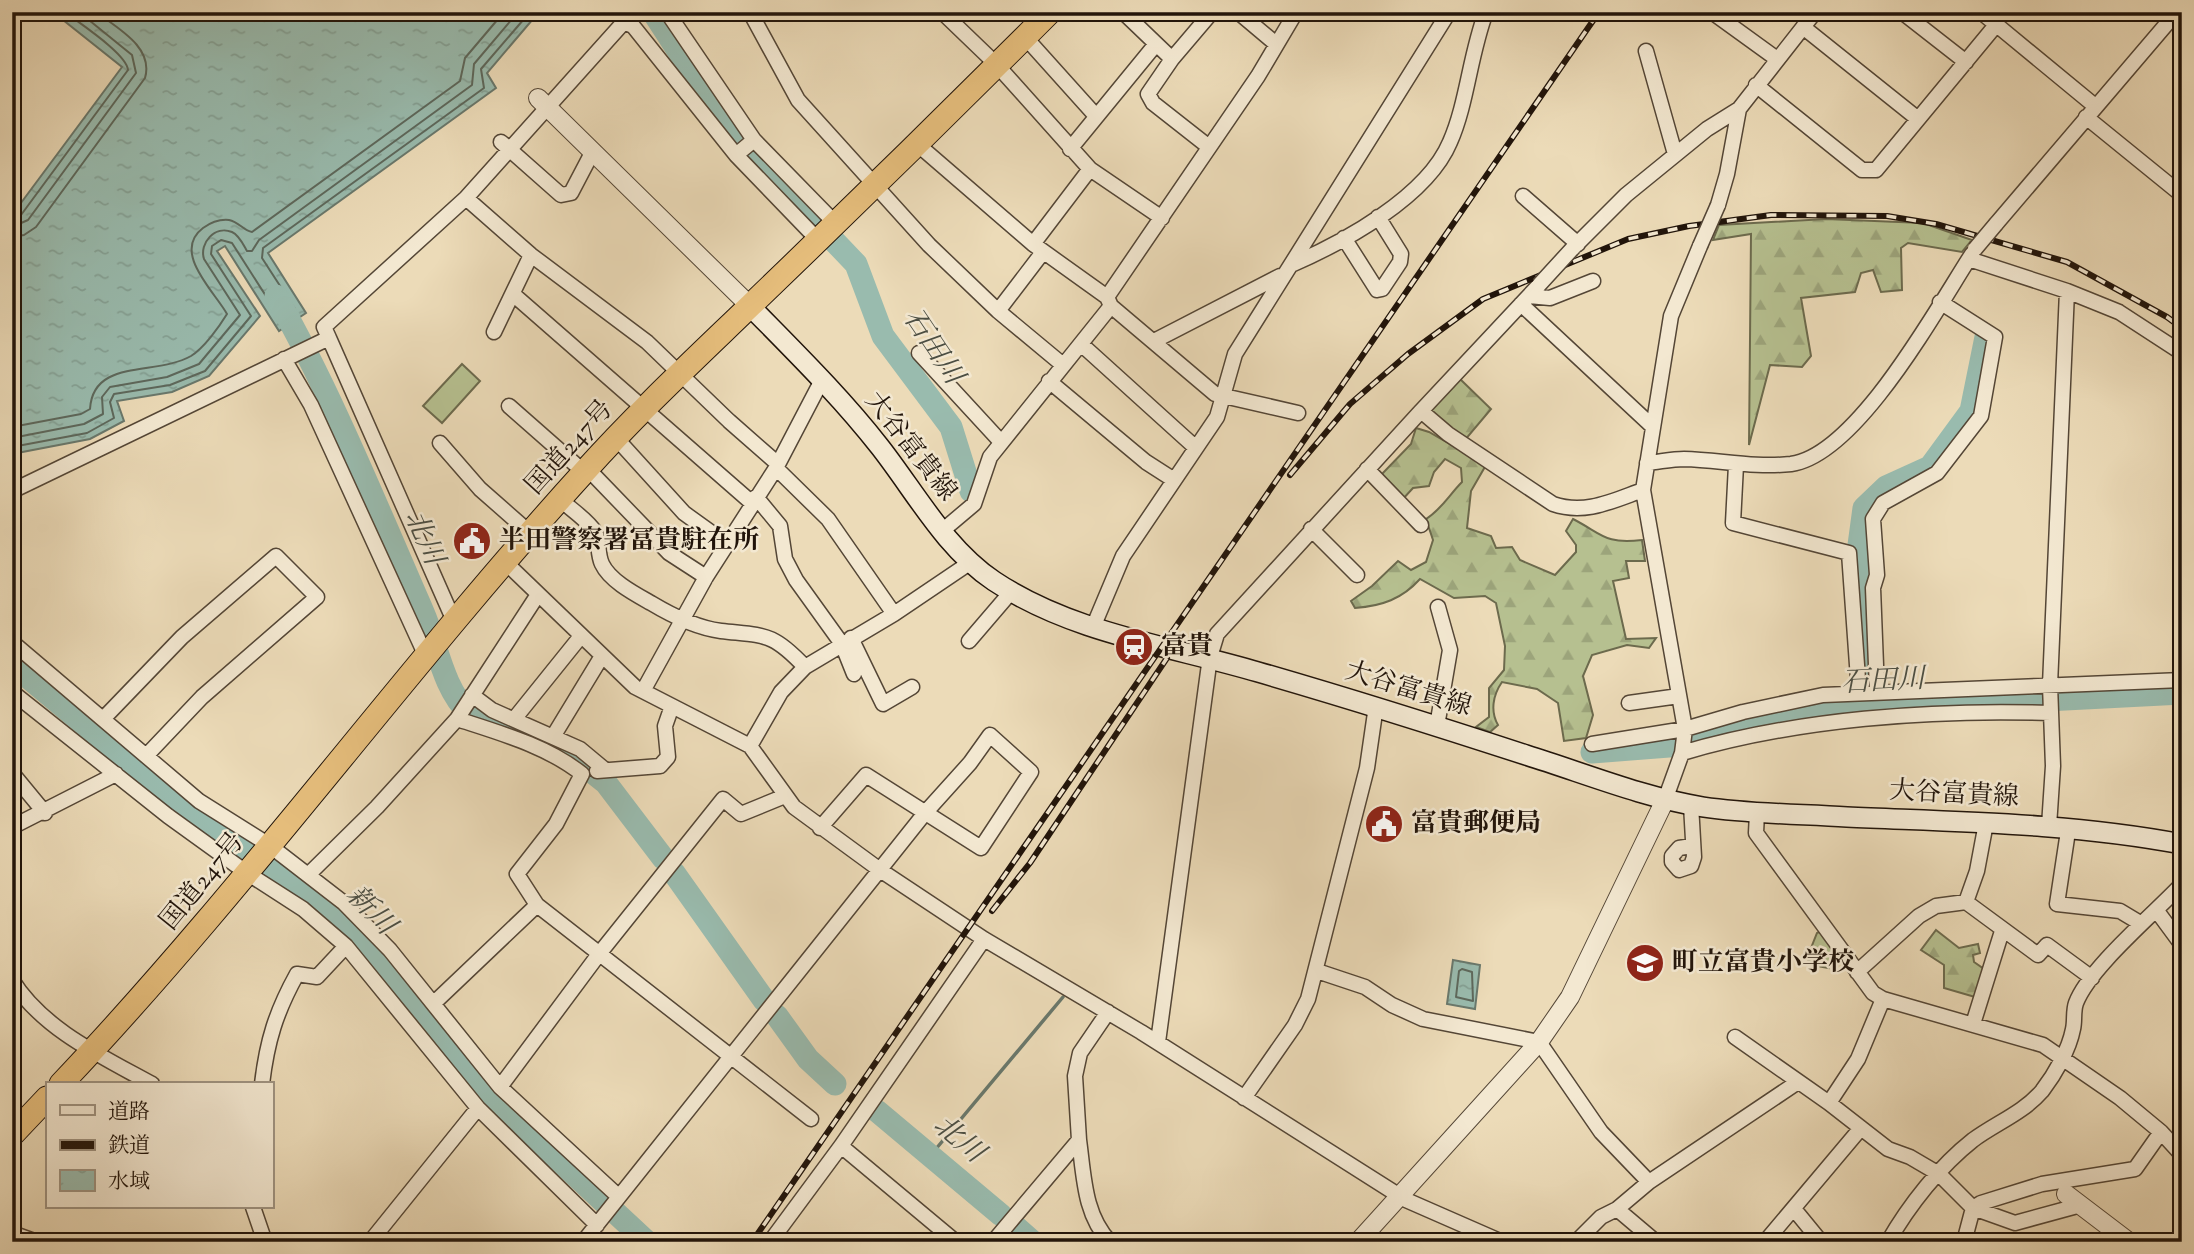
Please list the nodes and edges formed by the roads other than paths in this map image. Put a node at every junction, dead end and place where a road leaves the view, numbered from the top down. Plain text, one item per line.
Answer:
1 (667, 12) edge
2 (750, 12) edge
3 (942, 12) edge
4 (1050, 12) edge
5 (1123, 12) edge
6 (1212, 12) edge
7 (1238, 12) edge
8 (1297, 12) edge
9 (1449, 12) edge
10 (1486, 12) edge
11 (1712, 12) edge
12 (1815, 12) edge
13 (1902, 12) edge
14 (1981, 12) edge
15 (2176, 13) edge
16 (2182, 18) edge
17 (1996, 25) junction
18 (1803, 27) junction
19 (1025, 37) junction
20 (1156, 44) junction
21 (1276, 44) junction
22 (1646, 51) dead end
23 (1172, 59) junction
24 (1777, 59) junction
25 (1966, 62) junction
26 (996, 64) junction
27 (1756, 86) junction
28 (543, 103) junction
29 (1739, 109) junction
30 (2090, 111) junction
31 (1096, 116) junction
32 (1919, 119) junction
33 (754, 139) junction
34 (916, 143) junction
35 (506, 146) junction
36 (1209, 147) junction
37 (1070, 149) junction
38 (593, 151) junction
39 (1675, 154) junction
40 (736, 155) junction
41 (1090, 169) junction
42 (875, 183) junction
43 (2182, 195) edge
44 (1523, 196) dead end
45 (466, 198) junction
46 (1378, 217) junction
47 (1162, 218) junction
48 (835, 223) junction
49 (1344, 238) junction
50 (818, 240) junction
51 (1575, 247) junction
52 (1038, 248) junction
53 (1972, 254) junction
54 (531, 255) junction
55 (1287, 270) junction
56 (1593, 281) dead end
57 (2067, 290) junction
58 (514, 295) junction
59 (1530, 295) junction
60 (1109, 301) junction
61 (1940, 302) junction
62 (750, 306) junction
63 (998, 311) junction
64 (494, 332) dead end
65 (323, 341) junction
66 (1154, 341) junction
67 (1081, 344) junction
68 (919, 353) dead end
69 (2182, 353) edge
70 (289, 357) junction
71 (1063, 365) junction
72 (679, 373) junction
73 (822, 380) junction
74 (1049, 381) junction
75 (1223, 396) junction
76 (509, 406) dead end
77 (644, 408) junction
78 (1422, 411) junction
79 (1298, 412) dead end
80 (1653, 426) junction
81 (617, 438) junction
82 (1001, 442) junction
83 (440, 443) dead end
84 (1196, 448) junction
85 (1647, 463) junction
86 (1736, 465) junction
87 (777, 466) junction
88 (1367, 469) junction
89 (585, 470) junction
90 (1174, 481) junction
91 (1643, 490) junction
92 (12, 491) edge
93 (560, 499) junction
94 (754, 500) junction
95 (1421, 525) dead end
96 (1311, 529) junction
97 (942, 531) junction
98 (530, 533) junction
99 (727, 544) junction
100 (505, 562) junction
101 (971, 562) junction
102 (1357, 575) dead end
103 (706, 577) junction
104 (1011, 592) junction
105 (537, 596) junction
106 (1438, 607) dead end
107 (894, 614) junction
108 (682, 618) junction
109 (450, 625) junction
110 (1094, 625) junction
111 (581, 636) junction
112 (846, 641) junction
113 (969, 641) dead end
114 (12, 642) edge
115 (425, 654) junction
116 (602, 656) junction
117 (1210, 657) junction
118 (805, 667) junction
119 (853, 674) dead end
120 (2182, 680) edge
121 (2050, 685) junction
122 (912, 687) dead end
123 (643, 691) junction
124 (1877, 691) junction
125 (12, 692) edge
126 (1859, 692) junction
127 (472, 695) junction
128 (1679, 696) junction
129 (1629, 703) dead end
130 (673, 706) junction
131 (1376, 706) junction
132 (2051, 711) junction
133 (515, 718) junction
134 (103, 719) junction
135 (457, 719) junction
136 (1437, 726) junction
137 (1685, 729) junction
138 (554, 735) junction
139 (1592, 744) dead end
140 (750, 746) junction
141 (1682, 753) junction
142 (146, 756) junction
143 (604, 769) junction
144 (12, 773) edge
145 (116, 774) junction
146 (582, 774) junction
147 (785, 796) junction
148 (1665, 800) junction
149 (1691, 805) junction
150 (45, 813) junction
151 (925, 813) junction
152 (1757, 813) junction
153 (1986, 823) junction
154 (2049, 826) junction
155 (12, 827) edge
156 (820, 828) junction
157 (2067, 838) dead end
158 (2182, 844) edge
159 (269, 845) junction
160 (1692, 846) dead end
161 (880, 870) junction
162 (247, 873) junction
163 (309, 874) junction
164 (2182, 884) edge
165 (1966, 902) junction
166 (537, 905) junction
167 (2157, 911) junction
168 (2140, 923) junction
169 (2002, 931) junction
170 (984, 939) junction
171 (2182, 945) edge
172 (346, 946) junction
173 (599, 954) junction
174 (1317, 971) junction
175 (1857, 972) junction
176 (2092, 978) junction
177 (12, 980) edge
178 (1883, 999) junction
179 (434, 1003) junction
180 (1108, 1012) junction
181 (1973, 1024) junction
182 (1735, 1037) dead end
183 (1158, 1042) junction
184 (1539, 1042) junction
185 (92, 1051) junction
186 (730, 1057) junction
187 (2062, 1058) junction
188 (63, 1082) edge
189 (148, 1082) edge
190 (262, 1082) edge
191 (1798, 1082) junction
192 (500, 1087) junction
193 (1244, 1098) junction
194 (46, 1099) edge
195 (1829, 1103) junction
196 (478, 1108) junction
197 (811, 1119) dead end
198 (1861, 1128) junction
199 (2161, 1132) junction
200 (12, 1135) edge
201 (1079, 1140) junction
202 (841, 1146) junction
203 (2181, 1153) edge
204 (1939, 1174) junction
205 (1648, 1182) junction
206 (2066, 1194) dead end
207 (1398, 1195) junction
208 (618, 1196) junction
209 (2081, 1205) junction
210 (253, 1208) edge
211 (1973, 1208) junction
212 (1617, 1209) junction
213 (1794, 1209) junction
214 (597, 1225) junction
215 (12, 1233) edge
216 (2110, 1235) edge
217 (1466, 1236) edge
218 (1362, 1240) edge
219 (37, 1242) edge
220 (265, 1242) edge
221 (370, 1242) edge
222 (583, 1242) edge
223 (770, 1242) edge
224 (956, 1242) edge
225 (993, 1242) edge
226 (1110, 1242) edge
227 (1502, 1242) edge
228 (1576, 1242) edge
229 (1656, 1242) edge
230 (1765, 1242) edge
231 (1821, 1242) edge
232 (1888, 1242) edge
233 (1964, 1242) edge
234 (2129, 1242) edge

1 - 33 street
2 - 42 street
3 - 26 street
4 - 19 highway, 国道247号
5 - 20 street
6 - 23 street
7 - 21 street
8 - 21 street
9 - 55 street
10 - 46 street
11 - 24 street
12 - 18 street
13 - 25 street
14 - 17 street
15 - 16 street
15 - 30 street
17 - 25 street
17 - 30 street
18 - 24 street
18 - 32 street
19 - 26 highway, 国道247号
19 - 31 street
20 - 23 street
20 - 31 street
21 - 36 street
22 - 39 street
23 - 36 street
24 - 27 street
25 - 32 street
26 - 34 highway, 国道247号
26 - 37 street
27 - 29 street
27 - 32 street
28 - 35 street
28 - 38 street
28 - 40 street
29 - 39 street
29 - 80 street, bridge
30 - 43 street
30 - 53 street, bridge
31 - 37 street
33 - 40 street
33 - 48 street
34 - 42 highway, 国道247号
34 - 52 street
35 - 38 street
35 - 45 street
36 - 47 street
37 - 41 street
38 - 62 street
39 - 51 street
40 - 50 street
41 - 47 street
41 - 52 street
42 - 48 highway, 国道247号
42 - 63 street
44 - 51 street
45 - 54 street
45 - 65 street
46 - 49 street
46 - 49 street
47 - 60 street
48 - 50 highway, 国道247号
49 - 55 street
50 - 62 highway, 国道247号
51 - 59 street, bridge
52 - 60 street
52 - 63 street
53 - 57 street
53 - 61 street
54 - 58 street
54 - 72 street
55 - 66 street
55 - 75 street
56 - 59 street
57 - 69 street
57 - 121 street
58 - 64 street
58 - 77 street
59 - 78 street
59 - 80 street
60 - 66 street
60 - 67 street
61 - 86 street
61 - 124 street
62 - 72 highway, 国道247号
62 - 73 main road, 大谷富貴線
63 - 71 street
65 - 70 street
65 - 109 street
66 - 75 street
67 - 71 street
67 - 84 street
68 - 82 street
70 - 92 street
70 - 115 street
71 - 74 street
72 - 77 highway, 国道247号
72 - 87 street
73 - 87 street
73 - 97 main road, 大谷富貴線
74 - 82 street
74 - 90 street
75 - 79 street
75 - 84 street
76 - 89 street
77 - 81 highway, 国道247号
77 - 94 street
78 - 88 street
78 - 91 street
80 - 85 street
81 - 89 highway, 国道247号
81 - 99 street
82 - 97 street
83 - 98 street
84 - 90 street
85 - 86 street
85 - 91 street
86 - 126 street
87 - 94 street
87 - 107 street
88 - 95 street
88 - 96 street
89 - 93 highway, 国道247号
89 - 103 street
90 - 110 street
91 - 128 street
93 - 98 highway, 国道247号
93 - 108 street
94 - 99 street
94 - 112 street
96 - 102 street
96 - 117 street
97 - 101 main road, 大谷富貴線
98 - 100 highway, 国道247号
99 - 103 street
100 - 105 street
100 - 109 highway, 国道247号
101 - 104 main road, 大谷富貴線
101 - 107 street
103 - 108 street
104 - 110 main road, 大谷富貴線
104 - 113 street
105 - 111 street
105 - 127 street
106 - 136 street
107 - 112 street
108 - 118 street
108 - 123 street
109 - 115 highway, 国道247号
110 - 117 main road, 大谷富貴線
111 - 116 street
111 - 133 street
112 - 118 street
112 - 119 street
112 - 122 street
114 - 134 street
115 - 159 highway, 国道247号
116 - 123 street
116 - 138 street
117 - 131 main road, 大谷富貴線
117 - 183 street
118 - 140 street
120 - 121 street
121 - 124 street
121 - 132 street
123 - 130 street
124 - 126 street
125 - 145 street
126 - 137 street
127 - 133 street
127 - 135 street
128 - 129 street
128 - 137 street
130 - 140 street
130 - 143 street
131 - 136 main road, 大谷富貴線
131 - 174 street
132 - 141 street
132 - 154 street
133 - 138 street
134 - 142 street
134 - 142 street
135 - 146 street
135 - 163 street
136 - 148 main road, 大谷富貴線
137 - 139 street
137 - 141 street
138 - 143 street
140 - 147 street
141 - 148 street
142 - 159 street
143 - 146 street
144 - 150 street
145 - 150 street
145 - 162 street
146 - 166 street
147 - 156 street
147 - 173 street
148 - 149 main road, 大谷富貴線
148 - 184 street
149 - 152 main road, 大谷富貴線
149 - 160 street
150 - 155 street
151 - 151 street
151 - 156 street
151 - 161 street
152 - 153 main road, 大谷富貴線
152 - 175 street
153 - 154 main road, 大谷富貴線
153 - 165 street
154 - 158 main road, 大谷富貴線
156 - 161 street
157 - 168 street
159 - 162 highway, 国道247号
159 - 163 street
161 - 170 street
161 - 186 street
162 - 172 street
162 - 185 highway, 国道247号
163 - 179 street
164 - 167 street
165 - 169 street
165 - 175 street
166 - 173 street
166 - 179 street
167 - 168 street
167 - 171 street
168 - 176 street
169 - 176 street
169 - 181 street
170 - 180 street
170 - 202 street
172 - 190 street
172 - 196 street
173 - 186 street
173 - 192 street
174 - 184 street
174 - 193 street
175 - 178 street
176 - 187 street
177 - 185 street
178 - 181 street
178 - 195 street
179 - 192 street
180 - 183 street
180 - 201 street
181 - 187 street
182 - 191 street
183 - 193 street
184 - 205 street
184 - 207 street
185 - 188 highway, 国道247号
185 - 189 street
186 - 197 street
186 - 208 street
187 - 199 street
187 - 204 street
191 - 195 street
191 - 205 street
192 - 208 street
193 - 207 street
194 - 200 highway
195 - 198 street
196 - 214 street
196 - 221 street
198 - 204 street
198 - 213 street
199 - 203 street
199 - 211 street
201 - 225 street
201 - 226 street
202 - 223 street
202 - 224 street
204 - 211 street
204 - 232 street
205 - 212 street
206 - 209 street
207 - 217 street
207 - 218 street
208 - 214 street
209 - 211 street
209 - 216 street
210 - 220 street
211 - 233 street
212 - 228 street
212 - 229 street
213 - 230 street
213 - 231 street
214 - 222 street
215 - 219 street
216 - 234 street
217 - 227 street

